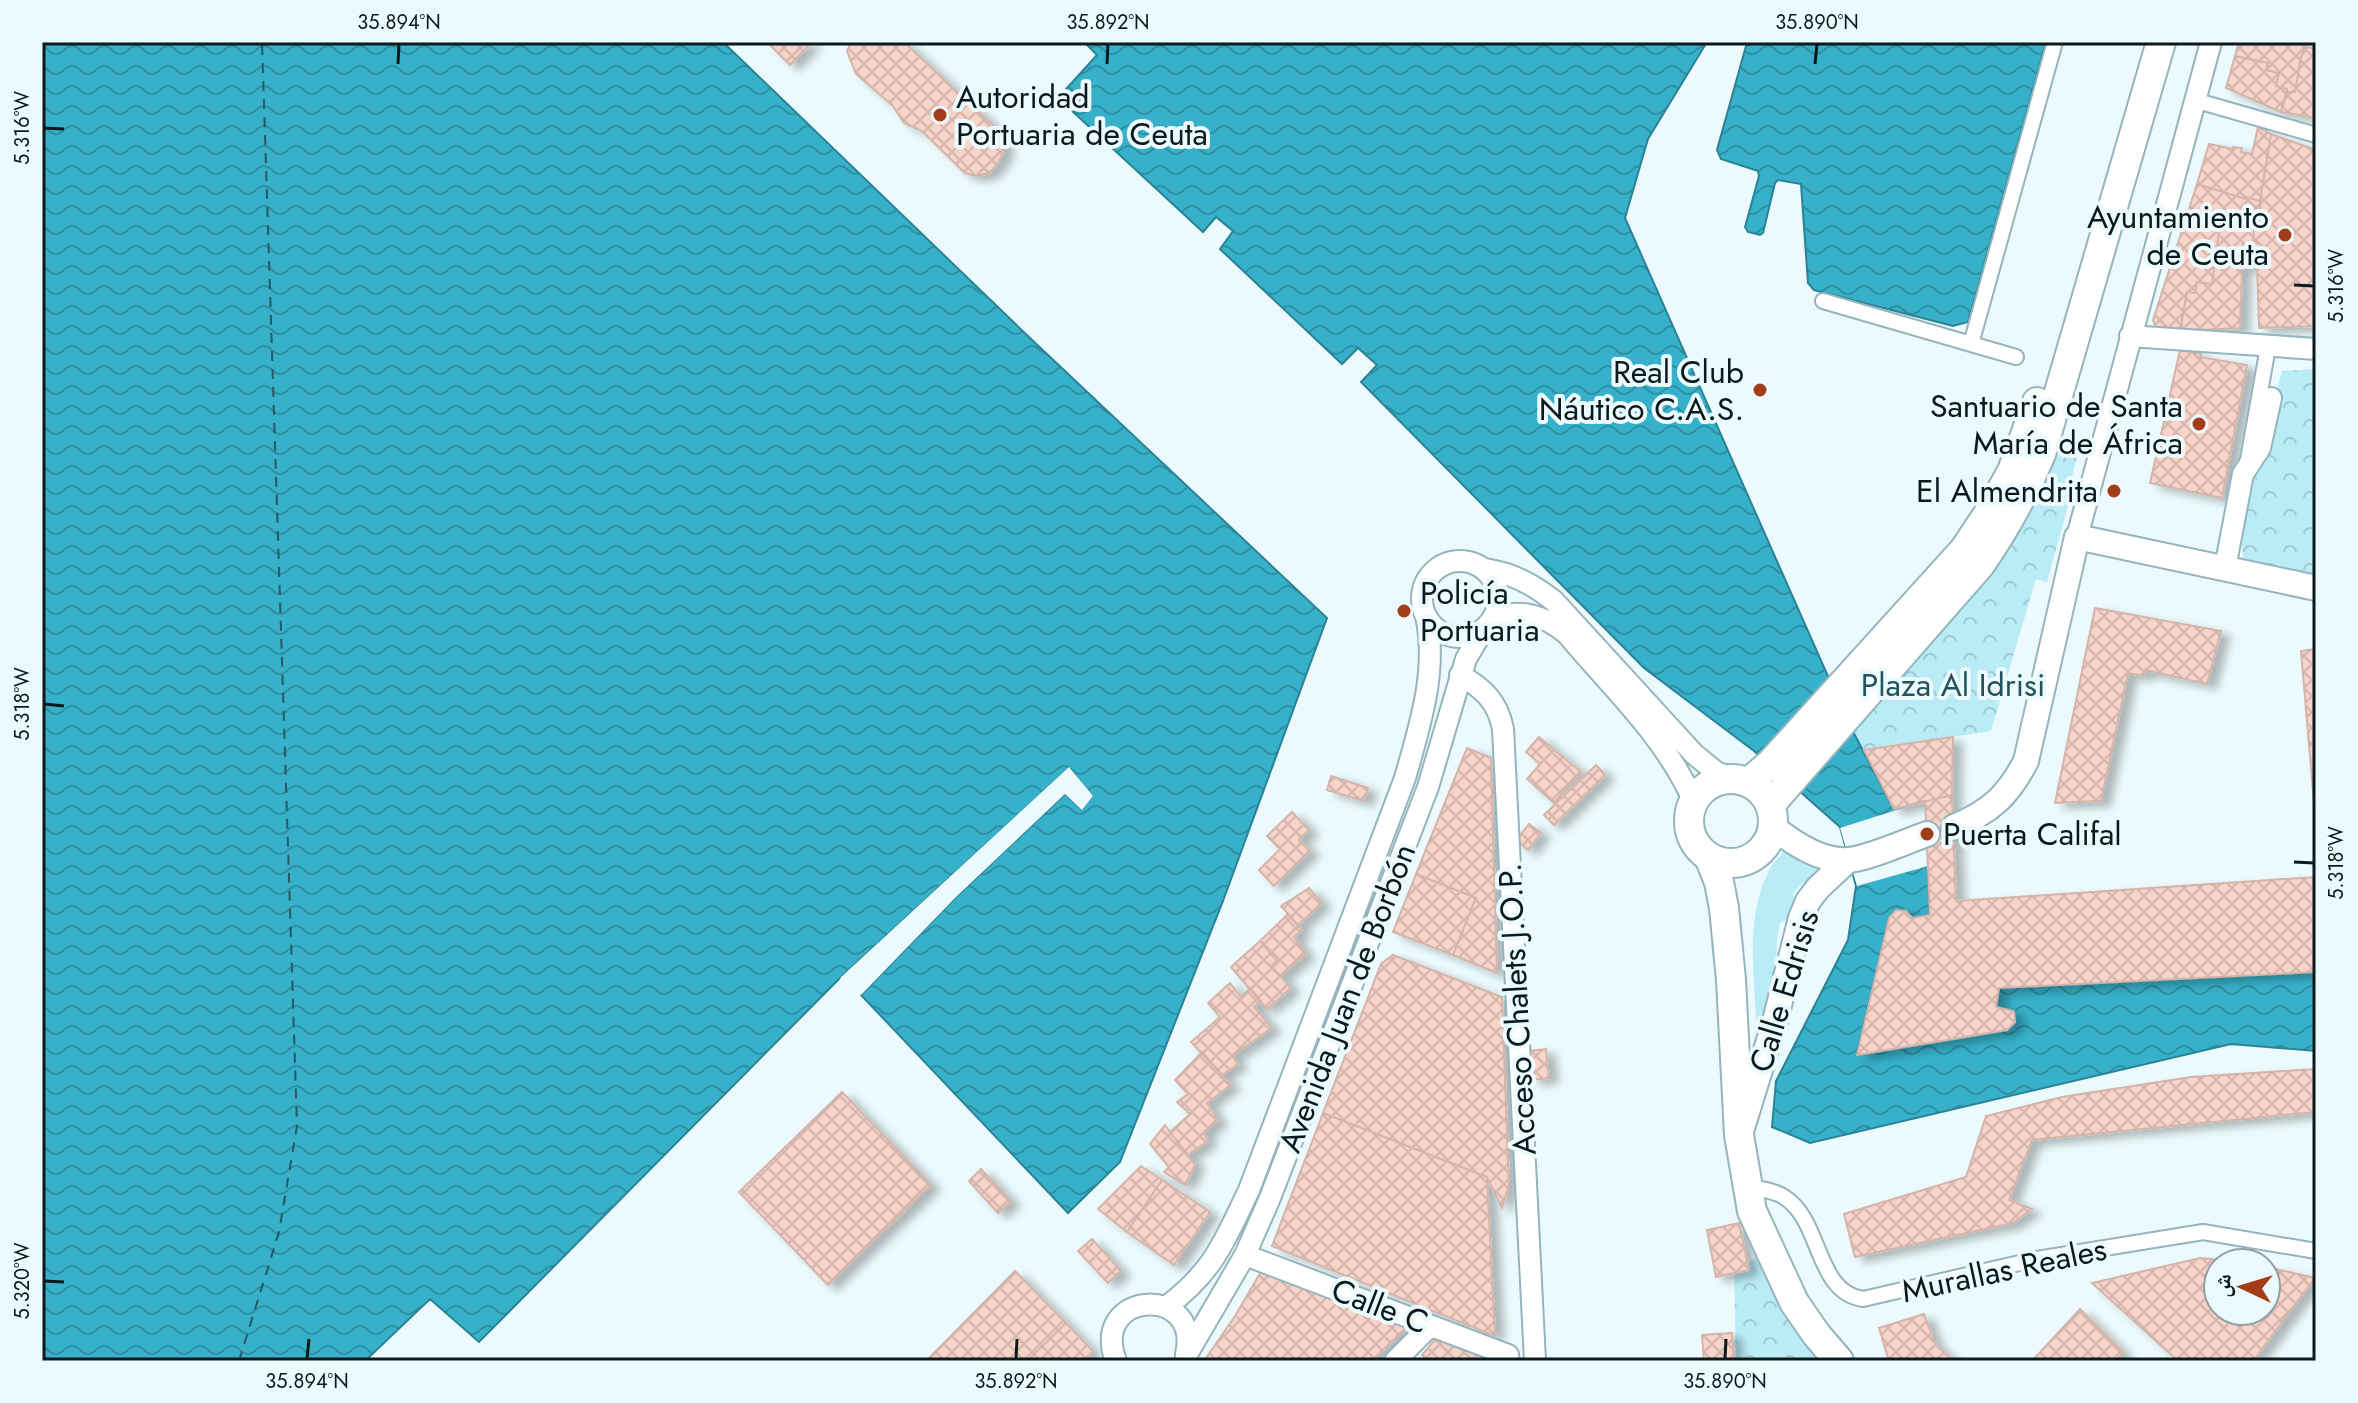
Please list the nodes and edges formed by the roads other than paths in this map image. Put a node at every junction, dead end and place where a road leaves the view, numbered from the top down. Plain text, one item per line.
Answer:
1 (2055, 42) edge
2 (2146, 42) edge
3 (2161, 42) edge
4 (2211, 42) edge
5 (2194, 100) junction
6 (2316, 135) edge
7 (1823, 301) dead end
8 (2130, 336) junction
9 (1971, 344) junction
10 (2268, 347) junction
11 (2316, 349) edge
12 (2016, 357) dead end
13 (2271, 398) dead end
14 (2247, 465) junction
15 (2077, 537) junction
16 (2225, 568) junction
17 (1484, 569) junction
18 (2316, 588) edge
19 (1426, 616) junction
20 (1489, 623) junction
21 (1460, 675) junction
22 (1854, 689) junction
23 (1780, 773) junction
24 (1740, 780) junction
25 (1694, 802) junction
26 (1772, 816) junction
27 (1954, 827) dead end
28 (1927, 834) dead end
29 (1709, 857) junction
30 (1848, 860) junction
31 (1739, 1135) junction
32 (1747, 1187) junction
33 (2316, 1251) edge
34 (1245, 1255) junction
35 (1166, 1307) junction
36 (1430, 1326) junction
37 (1185, 1359) edge
38 (1115, 1360) edge
39 (1395, 1361) edge
40 (1509, 1361) edge
41 (1535, 1361) edge
42 (1839, 1361) edge

1 - 9 street
2 - 22 main road
3 - 22 main road
4 - 5 street
5 - 6 street
5 - 8 street
7 - 9 street
8 - 10 street
8 - 15 street
9 - 12 street
10 - 11 street
10 - 14 street
13 - 14 street
14 - 16 street
15 - 16 street
15 - 27 street
16 - 18 street
17 - 19 street
17 - 20 street
17 - 24 street
19 - 20 street
19 - 35 street, Avenida Juan de Borbón
20 - 21 street, Avenida Juan de Borbón
20 - 25 street
21 - 34 street, Avenida Juan de Borbón
21 - 41 street, Acceso Chalets J.O.P.
22 - 23 main road
23 - 24 main road
23 - 26 main road
24 - 25 main road
24 - 26 main road
25 - 29 main road
26 - 29 main road
26 - 30 street
28 - 30 street, Calle Edrisis
29 - 31 main road
30 - 31 street, Calle Edrisis
31 - 32 main road
32 - 33 street, Murallas Reales
32 - 42 main road
34 - 36 street, Calle C
34 - 37 street, Avenida Juan de Borbón
35 - 37 street
35 - 38 street
36 - 39 street
36 - 40 street, Calle C

